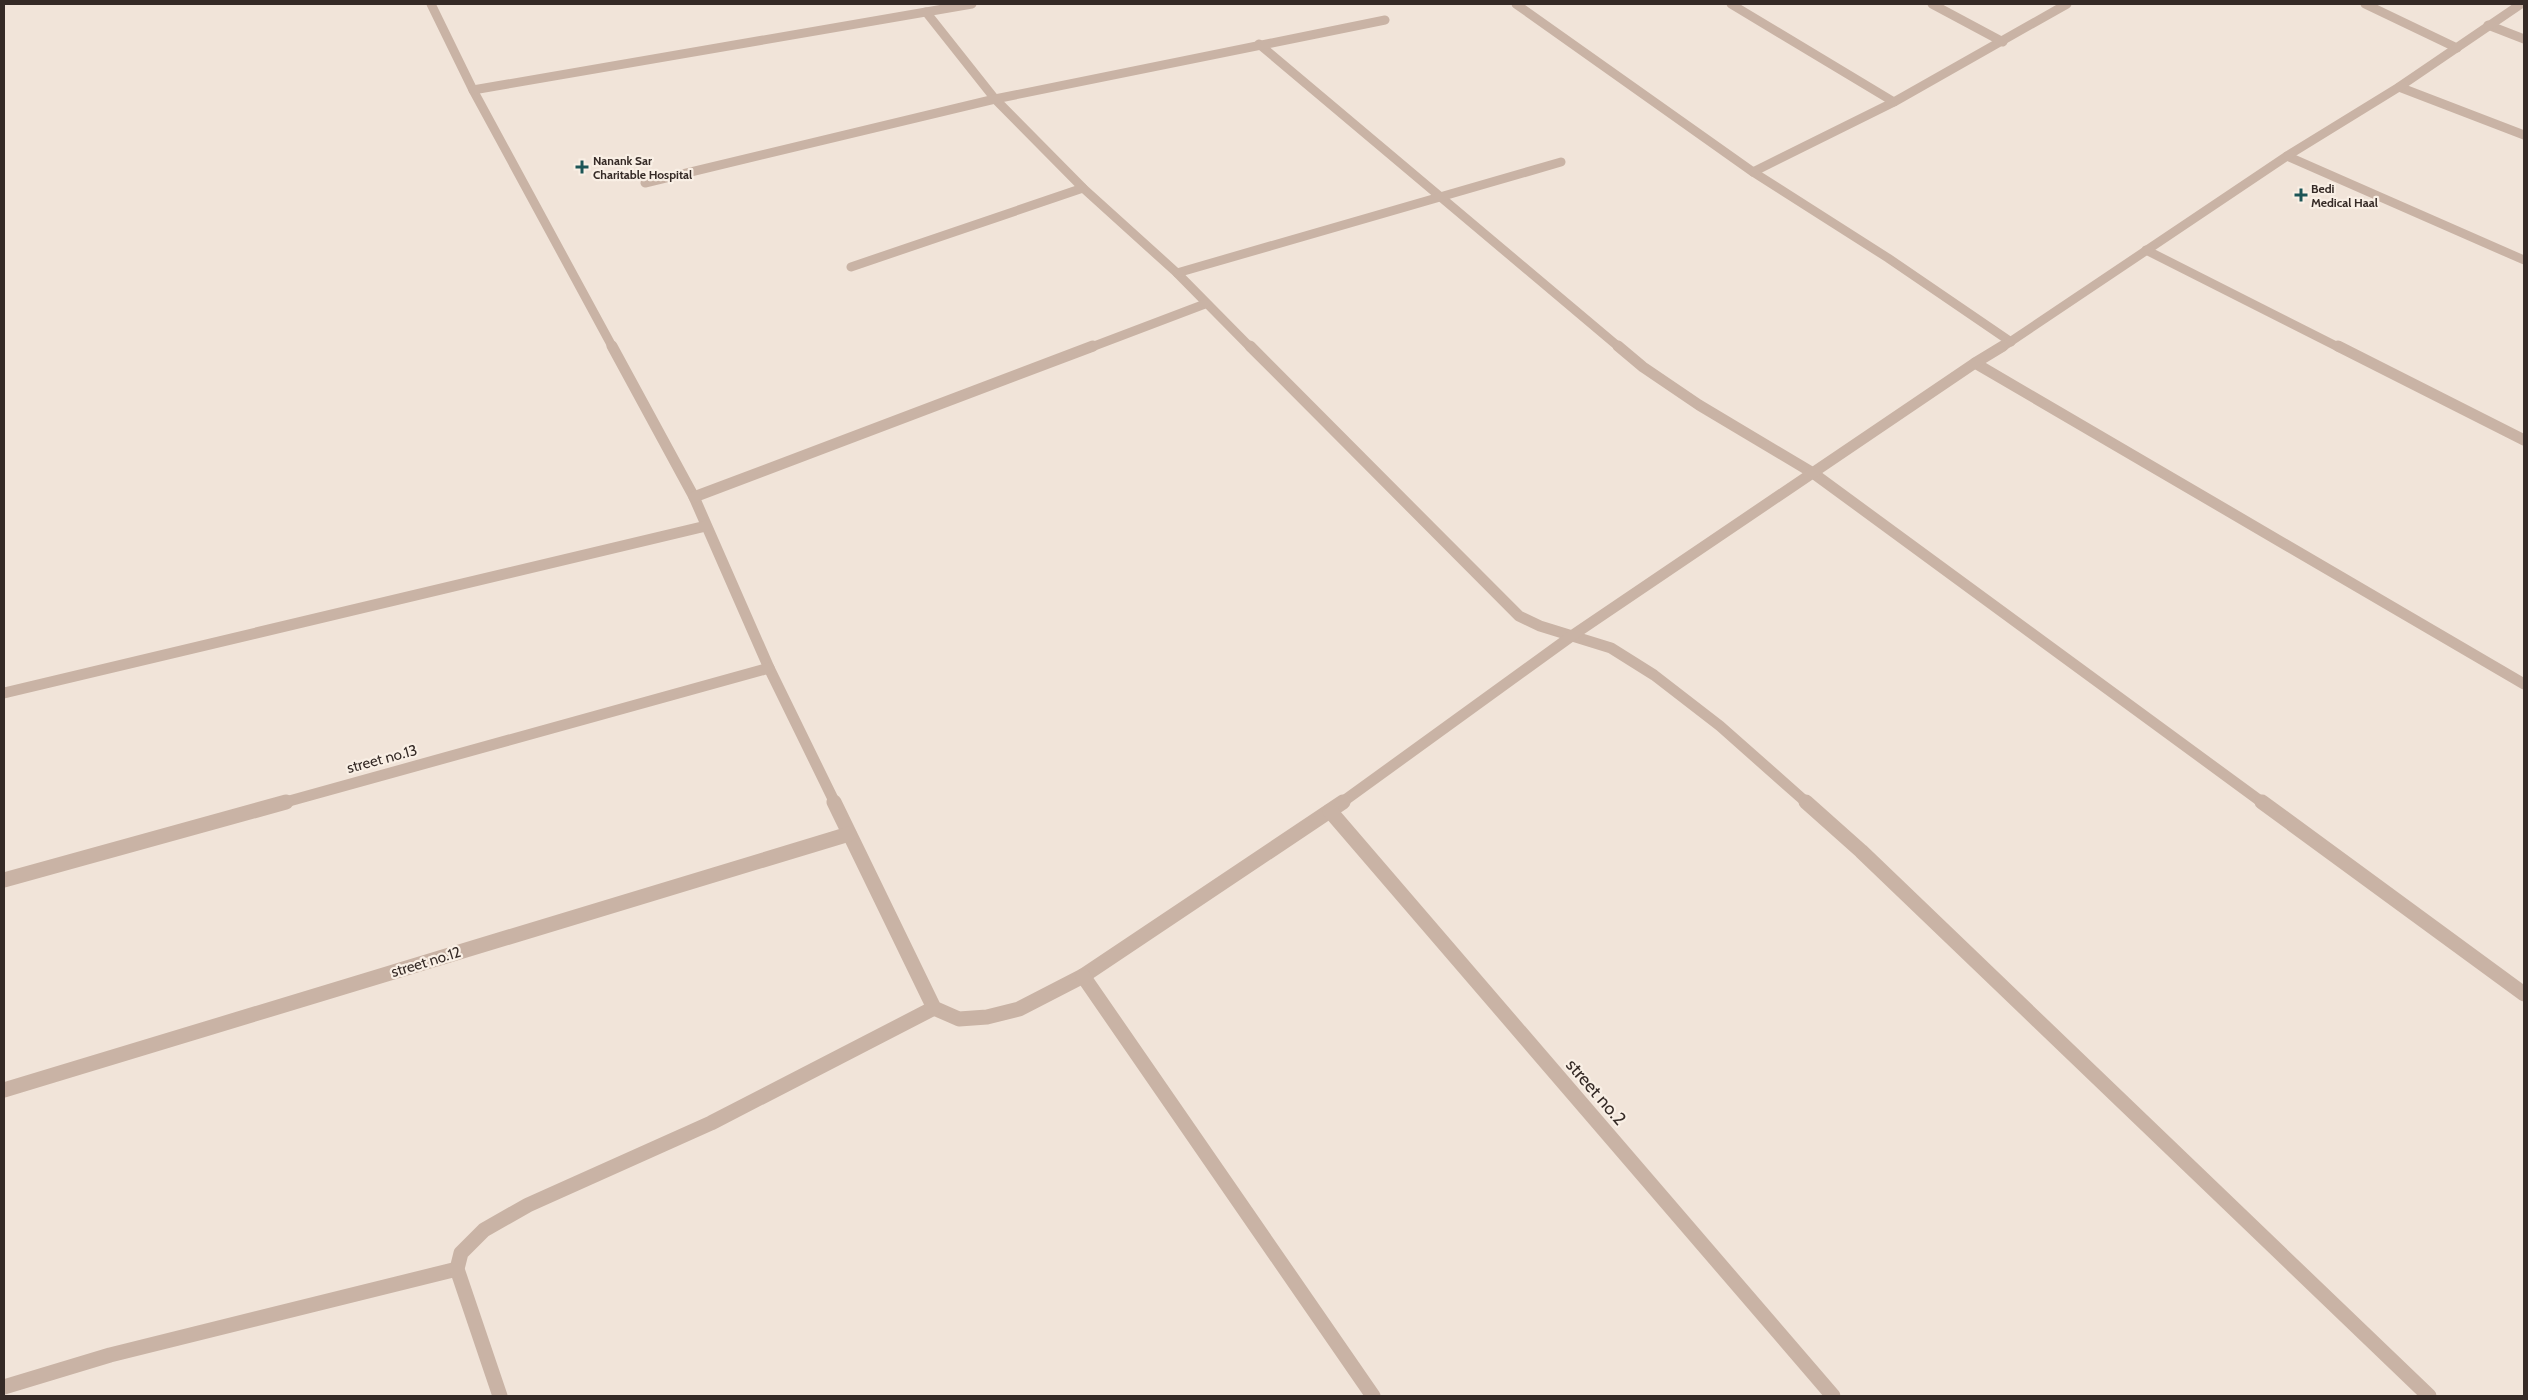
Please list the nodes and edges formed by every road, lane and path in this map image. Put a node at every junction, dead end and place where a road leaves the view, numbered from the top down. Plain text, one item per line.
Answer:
1 (431, 4) edge
2 (972, 4) edge
3 (1516, 4) edge
4 (1731, 4) edge
5 (1932, 4) edge
6 (2067, 4) edge
7 (2366, 4) edge
8 (2521, 4) edge
9 (926, 12) junction
10 (1385, 20) dead end
11 (2488, 25) junction
12 (2524, 39) edge
13 (2003, 42) junction
14 (1258, 44) junction
15 (2457, 48) junction
16 (2399, 87) junction
17 (473, 90) junction
18 (996, 98) junction
19 (1894, 102) junction
20 (2524, 135) edge
21 (2287, 156) junction
22 (1561, 162) dead end
23 (1753, 172) junction
24 (646, 183) dead end
25 (1084, 188) junction
26 (1438, 197) junction
27 (2146, 250) junction
28 (2524, 260) edge
29 (852, 267) dead end
30 (1177, 273) junction
31 (1205, 304) junction
32 (2010, 342) junction
33 (1975, 362) junction
34 (2524, 440) edge
35 (1813, 473) junction
36 (694, 497) junction
37 (706, 526) junction
38 (1573, 636) junction
39 (769, 668) junction
40 (2524, 684) edge
41 (4, 693) edge
42 (1330, 811) junction
43 (849, 834) junction
44 (4, 880) edge
45 (1083, 976) junction
46 (2524, 994) edge
47 (934, 1008) junction
48 (4, 1090) edge
49 (457, 1269) junction
50 (4, 1387) edge
51 (500, 1396) edge
52 (1373, 1396) edge
53 (1833, 1396) edge
54 (2429, 1396) edge

1 - 17 street
2 - 9 street
3 - 23 street
4 - 19 street
5 - 13 street
6 - 13 street
7 - 15 street
8 - 11 street
9 - 17 street
9 - 18 street
10 - 14 street
11 - 12 street
11 - 15 street
13 - 19 street
14 - 18 street
14 - 26 street
15 - 16 street
16 - 20 street
16 - 21 street
17 - 36 street
18 - 24 street
18 - 25 street
19 - 23 street
21 - 27 street
21 - 28 street
22 - 26 street
23 - 32 street
25 - 29 street
25 - 30 street
26 - 30 street
26 - 35 street
27 - 32 street
27 - 34 street
30 - 31 street
31 - 36 street
31 - 38 street
32 - 33 street
33 - 35 street
33 - 40 street
35 - 38 street
35 - 46 street
36 - 37 street
37 - 39 street
37 - 41 street
38 - 42 street
38 - 54 street
39 - 43 street
39 - 44 street, street no.13
42 - 45 street
42 - 53 street, street no.2
43 - 47 street
43 - 48 street, street no.12
45 - 47 street
45 - 52 street
47 - 49 street
49 - 50 street
49 - 51 street

